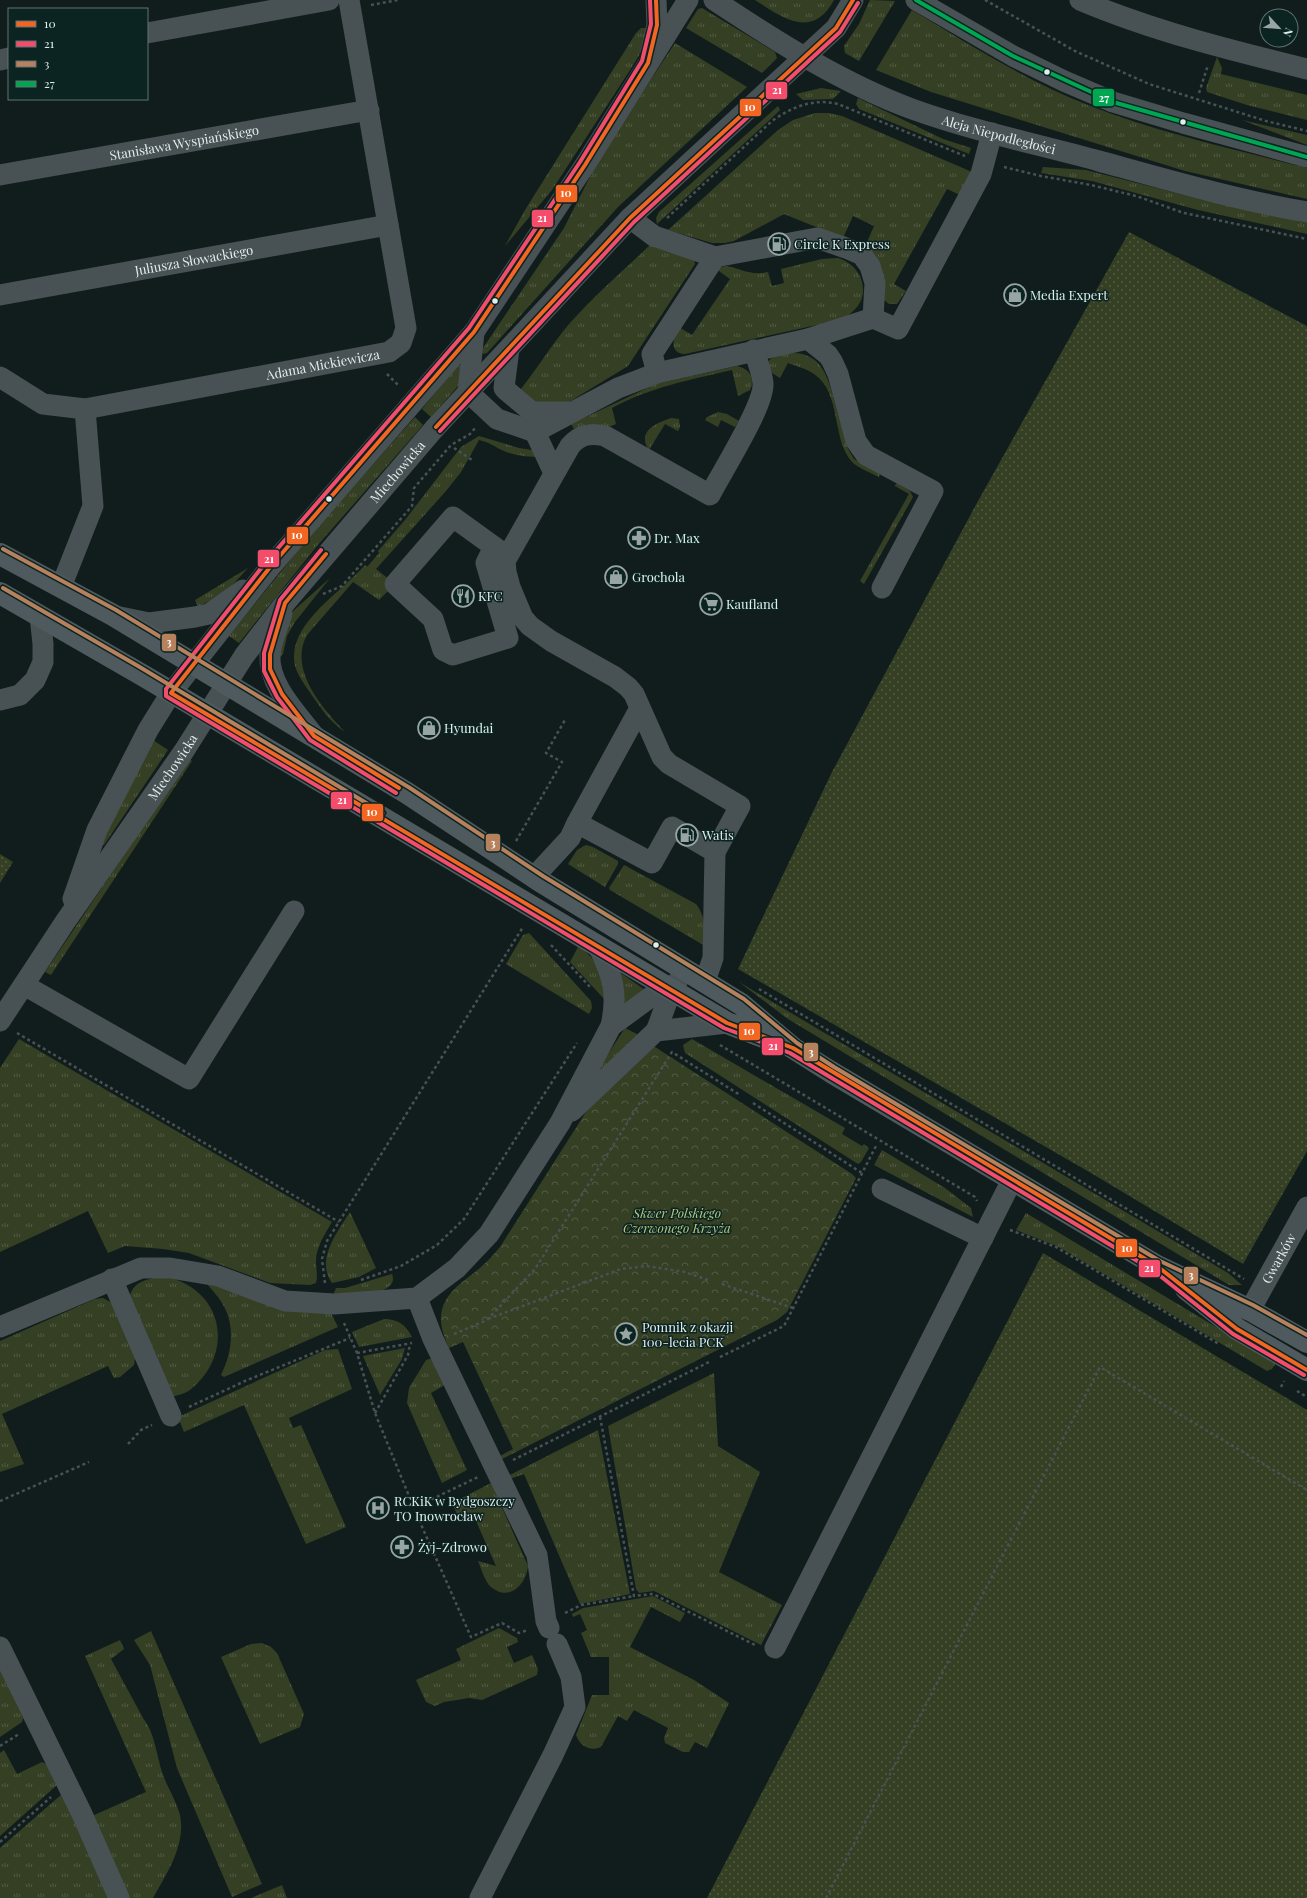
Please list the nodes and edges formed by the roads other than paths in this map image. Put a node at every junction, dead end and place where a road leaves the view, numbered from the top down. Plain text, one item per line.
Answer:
1 (329, 0) edge
2 (656, 0) edge
3 (688, 0) edge
4 (714, 0) edge
5 (853, 0) edge
6 (916, 0) edge
7 (1080, 0) edge
8 (350, 4) edge
9 (148, 33) edge
10 (806, 57) junction
11 (648, 63) junction
12 (1307, 69) edge
13 (368, 110) junction
14 (992, 133) junction
15 (1307, 156) edge
16 (0, 175) edge
17 (1307, 212) edge
18 (630, 218) junction
19 (388, 225) junction
20 (715, 257) junction
21 (0, 295) edge
22 (873, 318) junction
23 (474, 332) junction
24 (808, 339) junction
25 (509, 349) junction
26 (754, 350) junction
27 (656, 373) junction
28 (0, 377) edge
29 (468, 392) junction
30 (85, 409) junction
31 (575, 412) junction
32 (535, 432) junction
33 (554, 473) junction
34 (501, 552) junction
35 (0, 554) edge
36 (271, 566) junction
37 (62, 587) junction
38 (882, 588) dead end
39 (0, 593) edge
40 (285, 604) junction
41 (113, 615) junction
42 (40, 616) junction
43 (193, 664) junction
44 (226, 683) junction
45 (171, 693) junction
46 (0, 700) edge
47 (639, 710) junction
48 (208, 715) junction
49 (314, 736) junction
50 (577, 823) junction
51 (715, 852) junction
52 (534, 877) junction
53 (294, 911) dead end
54 (65, 922) junction
55 (599, 948) junction
56 (685, 969) junction
57 (705, 981) junction
58 (24, 985) junction
59 (671, 991) junction
60 (0, 1021) edge
61 (727, 1023) junction
62 (612, 1026) junction
63 (656, 1031) junction
64 (793, 1048) junction
65 (560, 1123) junction
66 (1012, 1180) junction
67 (882, 1189) dead end
68 (1307, 1207) edge
69 (983, 1238) junction
70 (1157, 1266) junction
71 (112, 1279) junction
72 (417, 1298) junction
73 (1250, 1310) junction
74 (0, 1327) edge
75 (1307, 1342) edge
76 (1307, 1370) edge
77 (171, 1416) road end
78 (0, 1647) edge
79 (765, 1647) road end
80 (119, 1898) edge
81 (480, 1898) edge

1 - 9 street
2 - 11 street
3 - 11 street, Miechowicka
4 - 10 street, Aleja Niepodległości
5 - 10 street, Miechowicka
6 - 15 street
7 - 12 street
8 - 13 street, Adama Mickiewicza
10 - 14 street, Aleja Niepodległości
10 - 18 street, Miechowicka
11 - 23 street, Miechowicka
13 - 16 street, Stanisława Wyspiańskiego
13 - 19 street, Adama Mickiewicza
14 - 17 street, Aleja Niepodległości
14 - 22 street
18 - 20 street
18 - 25 street, Miechowicka
19 - 21 street, Juliusza Słowackiego
19 - 30 street, Adama Mickiewicza
20 - 22 street
20 - 27 street
22 - 24 street
23 - 29 street
23 - 36 street, Miechowicka
24 - 26 street
24 - 38 street
25 - 29 street, Miechowicka
25 - 31 street
26 - 27 street
26 - 33 street
27 - 31 street
28 - 30 street, Adama Mickiewicza
29 - 32 street
29 - 40 street, Miechowicka
30 - 37 street
31 - 32 street
32 - 33 street
33 - 34 street
34 - 34 street
34 - 47 street
35 - 37 main road
36 - 41 street
36 - 43 street, Miechowicka
37 - 41 main road
39 - 42 main road
40 - 44 street, Miechowicka
40 - 49 street
41 - 43 main road
42 - 45 main road
42 - 46 street
43 - 44 main road
43 - 45 street, Miechowicka
44 - 48 street, Miechowicka
44 - 49 main road
45 - 48 main road
45 - 54 street, Miechowicka
47 - 50 street
47 - 51 street
48 - 54 street, Miechowicka
48 - 55 main road
49 - 52 main road
50 - 51 street
50 - 52 street
51 - 57 street
52 - 56 main road
53 - 58 street
54 - 58 street, Miechowicka
55 - 59 main road
55 - 62 street
56 - 57 main road
56 - 59 street
57 - 64 main road
58 - 60 street, Miechowicka
59 - 61 main road
59 - 62 street
59 - 63 street
61 - 63 street
61 - 64 main road
62 - 65 street
63 - 65 street
64 - 66 main road
65 - 72 street
66 - 69 street
66 - 70 main road
67 - 69 street
68 - 73 street, Gwarków
69 - 79 street
70 - 73 main road
70 - 76 main road
71 - 72 street
71 - 74 street
71 - 77 street
72 - 81 street
73 - 75 main road
78 - 80 street

